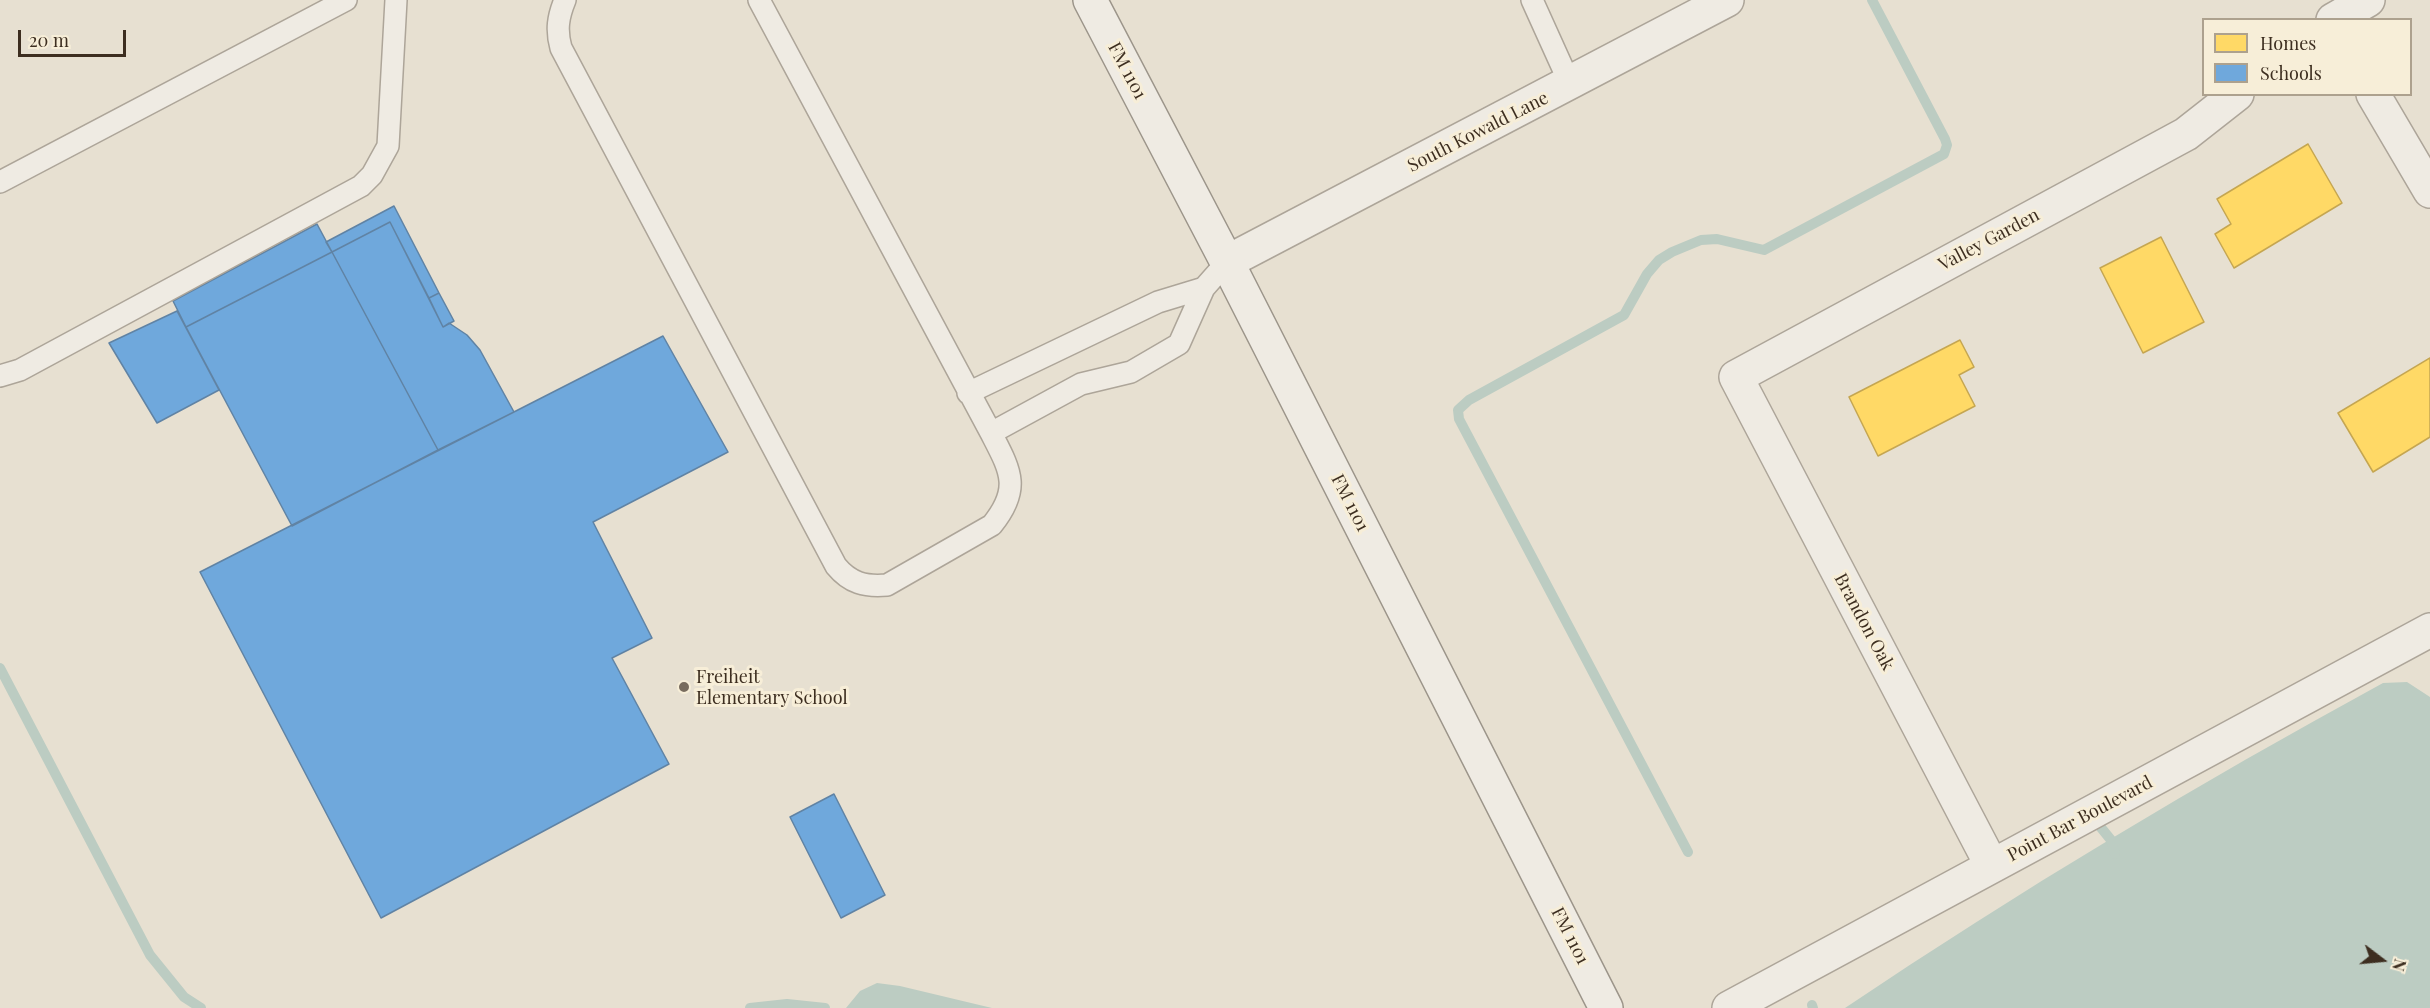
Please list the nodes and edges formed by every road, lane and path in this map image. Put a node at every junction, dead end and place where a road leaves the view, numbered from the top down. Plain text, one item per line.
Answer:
1 (346, 0) edge
2 (396, 0) edge
3 (565, 0) edge
4 (759, 0) edge
5 (1090, 0) edge
6 (1533, 0) edge
7 (1727, 0) edge
8 (2368, 0) edge
9 (2336, 18) edge
10 (1570, 84) junction
11 (2234, 96) edge
12 (2374, 96) edge
13 (0, 182) edge
14 (2430, 191) edge
15 (1227, 262) junction
16 (1204, 288) junction
17 (0, 376) edge
18 (1736, 377) joint
19 (968, 393) junction
20 (991, 433) junction
21 (2430, 630) edge
22 (1992, 866) junction
23 (1606, 1008) edge
24 (1729, 1008) edge

1 - 13 lane
2 - 17 lane
3 - 20 lane
4 - 19 lane
5 - 15 street, FM 1101 / FM 1101
6 - 10 lane
7 - 10 street, South Kowald Lane
8 - 9 street
10 - 15 street, South Kowald Lane
11 - 18 street, Valley Garden
12 - 14 street
15 - 16 lane
15 - 23 street, FM 1101 / FM 1101
16 - 19 lane
16 - 20 lane
18 - 22 street, Brandon Oak
19 - 20 lane
21 - 22 street, Point Bar Boulevard
22 - 24 street, Point Bar Boulevard

